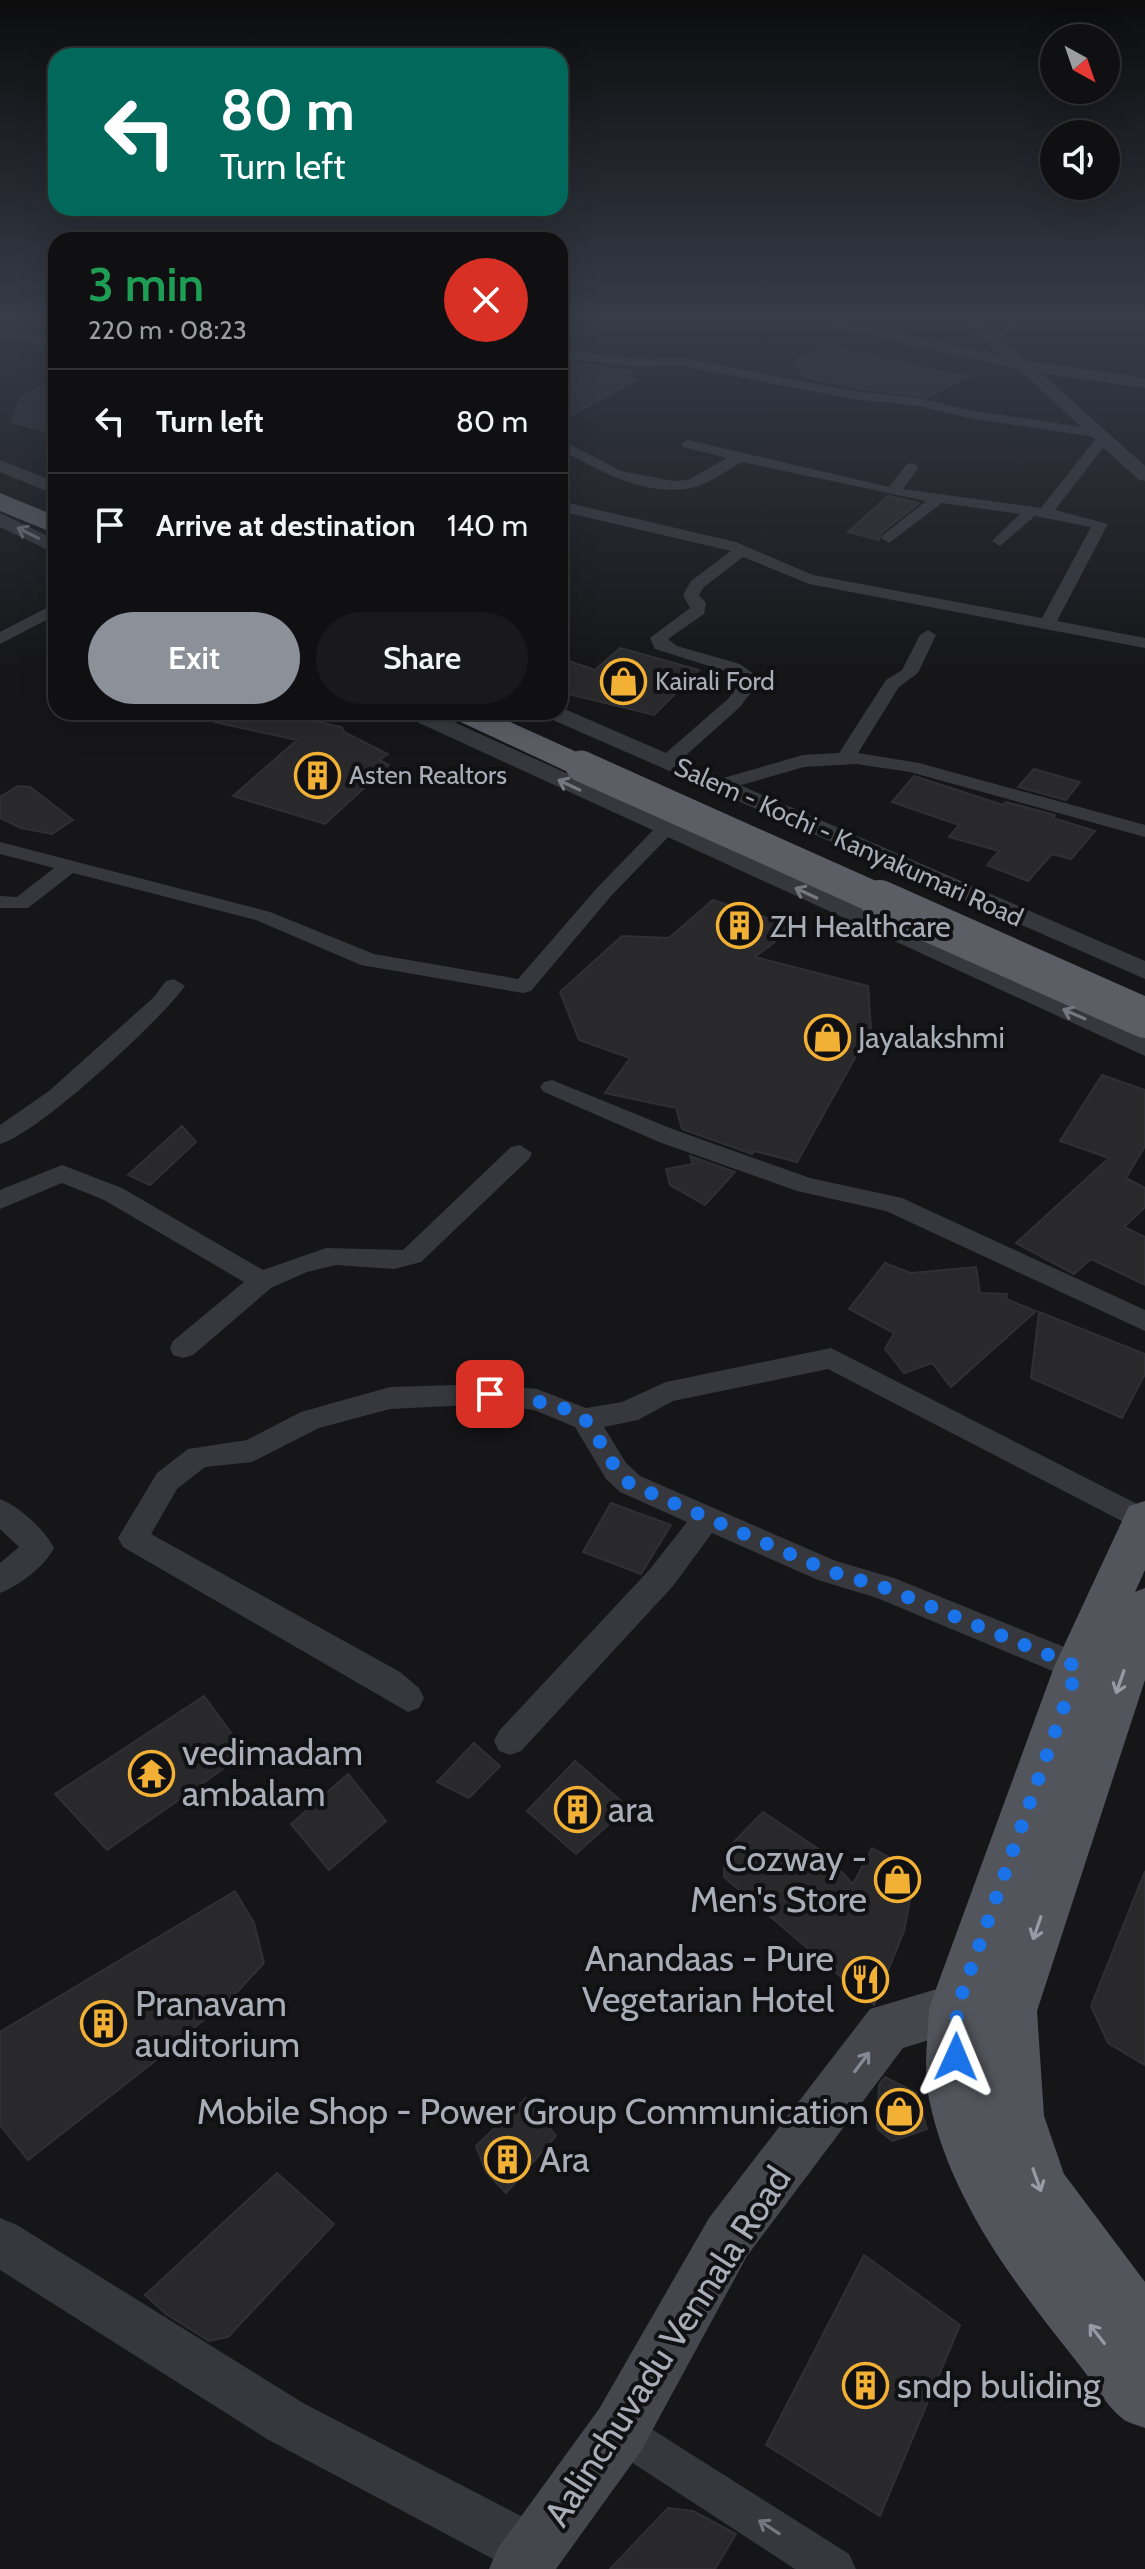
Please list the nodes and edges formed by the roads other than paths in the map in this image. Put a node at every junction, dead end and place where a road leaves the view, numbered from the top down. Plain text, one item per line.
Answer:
1 (1080, 433) edge
2 (1095, 433) edge
3 (1098, 436) junction
4 (688, 444) dead end
5 (568, 447) edge
6 (740, 457) junction
7 (0, 465) edge
8 (912, 467) dead end
9 (1145, 476) edge
10 (0, 480) edge
11 (48, 486) edge
12 (893, 492) junction
13 (939, 498) junction
14 (0, 501) edge
15 (48, 501) edge
16 (568, 508) edge
17 (1038, 512) junction
18 (0, 519) edge
19 (48, 522) edge
20 (889, 538) dead end
21 (1000, 541) dead end
22 (48, 544) edge
23 (742, 550) junction
24 (48, 616) edge
25 (1047, 625) junction
26 (928, 635) dead end
27 (0, 639) edge
28 (1145, 643) edge
29 (568, 718) edge
30 (431, 720) edge
31 (481, 720) edge
32 (524, 720) edge
33 (845, 759) junction
34 (667, 762) junction
35 (720, 785) junction
36 (666, 828) junction
37 (1145, 831) edge
38 (0, 848) edge
39 (68, 867) junction
40 (946, 885) junction
41 (0, 902) edge
42 (1036, 924) junction
43 (886, 930) junction
44 (979, 971) junction
45 (1145, 971) edge
46 (174, 986) dead end
47 (1145, 995) edge
48 (1145, 1018) edge
49 (1145, 1047) edge
50 (552, 1087) dead end
51 (0, 1136) edge
52 (520, 1153) dead end
53 (0, 1200) edge
54 (262, 1281) junction
55 (1145, 1321) edge
56 (183, 1348) dead end
57 (585, 1419) junction
58 (0, 1511) edge
59 (706, 1518) junction
60 (1144, 1520) edge
61 (0, 1580) edge
62 (1132, 1607) edge
63 (1078, 1667) junction
64 (408, 1698) dead end
65 (510, 1741) dead end
66 (957, 2008) junction
67 (0, 2242) edge
68 (1145, 2334) edge
69 (1145, 2396) edge
70 (620, 2430) junction
71 (526, 2560) edge
72 (834, 2569) edge

1 - 3 street
2 - 3 street
3 - 9 street
3 - 17 street
4 - 6 street
5 - 6 street
6 - 12 street
7 - 11 street
8 - 12 street
10 - 15 highway
12 - 13 street
13 - 17 street
13 - 20 street
14 - 19 highway
16 - 23 street
17 - 21 street
17 - 25 street
22 -> 18 street
23 - 25 street
23 - 34 street
24 - 27 street
25 - 28 street
26 - 33 street
29 - 34 street, Salem - Kochi - Kanyakumari Road
36 -> 30 street
31 - 48 highway, Salem - Kochi - Kanyakumari Road, bridge
32 - 47 highway, Salem - Kochi - Kanyakumari Road
33 - 35 street
33 - 37 street
34 - 35 street, Salem - Kochi - Kanyakumari Road
35 - 40 street, Salem - Kochi - Kanyakumari Road
36 - 39 street
43 -> 36 street
38 - 39 street
39 - 41 street
40 - 42 street, Salem - Kochi - Kanyakumari Road
40 - 43 street
42 - 44 street
42 - 45 street, Salem - Kochi - Kanyakumari Road
43 - 44 street
49 -> 44 street
46 - 51 street
50 - 55 street
52 - 54 street
53 - 54 street
54 - 56 street
57 - 59 street
57 - 60 street
57 - 64 street
58 - 61 street
59 - 63 street
59 - 65 street
60 - 62 main road
62 - 63 main road
62 -> 68 main road
63 - 66 main road
69 -> 66 main road
70 -> 66 main road, Aalinchuvadu Vennala Road
67 - 71 street
70 - 71 main road, Aalinchuvadu Vennala Road
72 -> 70 street

